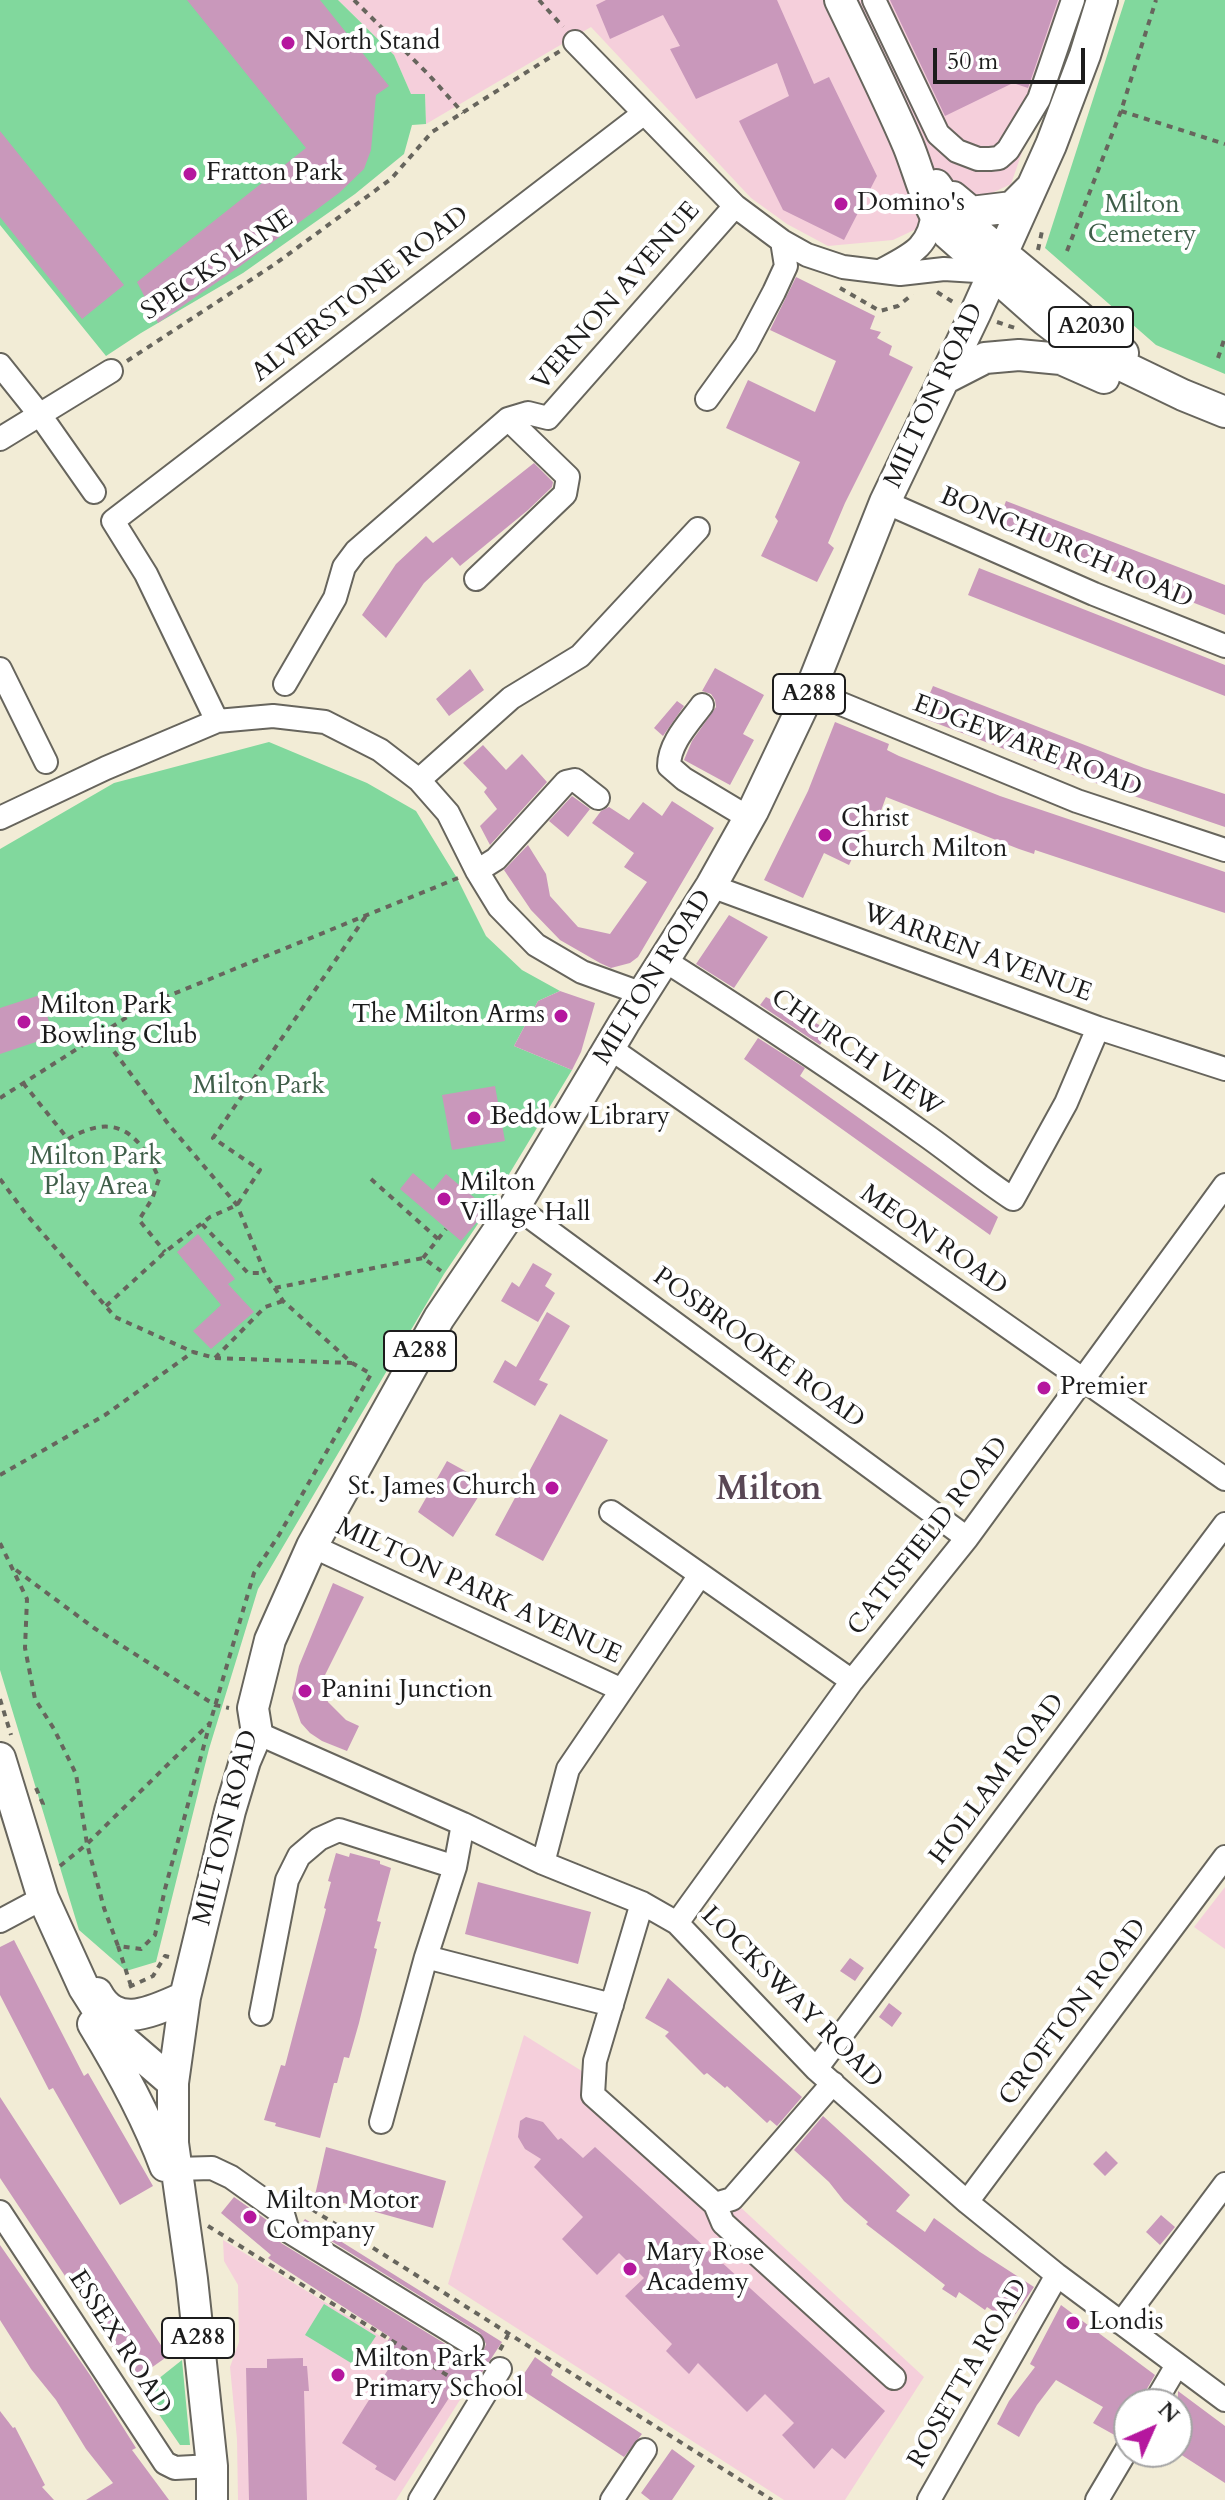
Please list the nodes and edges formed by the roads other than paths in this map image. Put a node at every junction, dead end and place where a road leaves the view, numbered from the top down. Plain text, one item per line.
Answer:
1 (840, 0) edge
2 (874, 0) edge
3 (1073, 0) edge
4 (1102, 0) edge
5 (575, 42) road end
6 (643, 114) junction
7 (908, 144) junction
8 (1033, 185) junction
9 (735, 206) junction
10 (933, 211) junction
11 (782, 241) junction
12 (998, 262) junction
13 (879, 271) junction
14 (0, 365) edge
15 (111, 371) road end
16 (944, 379) junction
17 (1183, 395) junction
18 (707, 399) dead end
19 (1225, 412) edge
20 (40, 415) junction
21 (508, 419) junction
22 (0, 439) edge
23 (94, 492) dead end
24 (885, 502) junction
25 (698, 529) dead end
26 (476, 579) dead end
27 (1225, 646) edge
28 (0, 669) edge
29 (285, 684) dead end
30 (810, 691) junction
31 (702, 705) dead end
32 (217, 721) junction
33 (46, 762) dead end
34 (419, 780) junction
35 (598, 798) dead end
36 (0, 818) edge
37 (749, 818) junction
38 (1225, 850) edge
39 (477, 871) junction
40 (711, 886) junction
41 (664, 960) junction
42 (643, 994) junction
43 (1098, 1028) junction
44 (610, 1048) junction
45 (1225, 1069) edge
46 (1225, 1185) edge
47 (515, 1206) junction
48 (1083, 1380) junction
49 (1225, 1479) edge
50 (611, 1512) dead end
51 (1225, 1524) edge
52 (967, 1538) junction
53 (312, 1546) junction
54 (700, 1575) junction
55 (852, 1681) junction
56 (620, 1689) junction
57 (255, 1721) junction
58 (6, 1748) edge
59 (463, 1824) junction
60 (1225, 1857) edge
61 (543, 1863) junction
62 (455, 1867) junction
63 (42, 1895) junction
64 (642, 1903) junction
65 (0, 1921) edge
66 (677, 1923) junction
67 (426, 1957) junction
68 (185, 1997) junction
69 (612, 2005) junction
70 (261, 2014) dead end
71 (825, 2076) junction
72 (173, 2083) junction
73 (130, 2085) junction
74 (381, 2122) dead end
75 (176, 2169) junction
76 (1225, 2184) edge
77 (967, 2202) junction
78 (715, 2204) junction
79 (181, 2209) junction
80 (0, 2212) edge
81 (1057, 2275) junction
82 (1121, 2323) junction
83 (472, 2344) dead end
84 (1177, 2365) junction
85 (500, 2369) dead end
86 (894, 2378) dead end
87 (1163, 2388) edge
88 (1225, 2400) edge
89 (645, 2450) dead end
90 (212, 2466) junction
91 (1116, 2468) edge
92 (212, 2500) edge
93 (420, 2500) edge
94 (612, 2500) edge
95 (929, 2500) edge
96 (1097, 2500) edge

1 - 7 main road, A2030
2 - 3 street
4 - 8 main road, MILTON ROAD / A288
5 - 6 street
6 - 9 street
6 - 32 street, ALVERSTONE ROAD
7 - 8 main road, A2030
7 - 10 main road, A2030
7 - 12 main road, A2030
8 - 12 main road, MILTON ROAD / A288
9 - 11 street
9 - 21 street, VERNON AVENUE
10 - 12 main road, A2030
10 - 13 street
11 - 13 street
11 - 18 street
12 - 13 street
12 - 16 main road, MILTON ROAD / A288
12 - 17 main road, A2030
14 - 20 street
15 - 20 street
16 - 17 main road
16 - 24 main road, MILTON ROAD / A288
17 - 19 main road, A2030
20 - 22 street
20 - 23 street
21 - 26 street
21 - 29 street
24 - 27 street, BONCHURCH ROAD
24 - 30 main road, MILTON ROAD / A288
25 - 34 street
28 - 33 street
30 - 37 main road, MILTON ROAD / A288
30 - 38 street, EDGEWARE ROAD
31 - 37 street
32 - 34 street
32 - 36 street
34 - 39 street
35 - 39 street
37 - 40 main road, MILTON ROAD / A288
39 - 42 street
40 - 41 main road, MILTON ROAD / A288
40 - 43 street, WARREN AVENUE
41 - 42 main road, MILTON ROAD / A288
41 - 43 street, CHURCH VIEW
42 - 44 main road, MILTON ROAD / A288
43 - 45 street, WARREN AVENUE
44 - 47 main road, MILTON ROAD / A288
44 - 48 street, MEON ROAD
46 - 48 street, CATISFIELD ROAD
47 - 52 street, POSBROOKE ROAD
47 - 53 main road, MILTON ROAD / A288
48 - 49 street, MEON ROAD
48 - 52 street, CATISFIELD ROAD
50 - 54 street
51 - 71 street, HOLLAM ROAD
52 - 55 street, CATISFIELD ROAD
53 - 56 street, MILTON PARK AVENUE
53 - 57 main road, MILTON ROAD / A288
54 - 55 street
54 - 56 street
55 - 66 street, CATISFIELD ROAD
56 - 61 street
57 - 59 street, LOCKSWAY ROAD
57 - 68 main road, MILTON ROAD / A288
58 - 63 main road
59 - 61 street, LOCKSWAY ROAD
59 - 62 street
60 - 77 street, CROFTON ROAD
61 - 64 street, LOCKSWAY ROAD
62 - 67 street
62 - 70 street
63 - 65 street
63 - 68 main road
63 - 72 main road
63 - 73 main road
64 - 66 street, LOCKSWAY ROAD
64 - 69 street
66 - 71 street, LOCKSWAY ROAD
67 - 69 street
67 - 74 street
68 - 72 main road, MILTON ROAD / A288
69 - 78 street
71 - 77 street, LOCKSWAY ROAD
71 - 78 street, HOLLAM ROAD
72 - 73 main road
72 - 75 main road, A288
73 - 79 main road
75 - 79 main road, A288
75 - 83 street
76 - 82 street
77 - 81 street, LOCKSWAY ROAD
78 - 86 street
79 - 90 main road, A288
80 - 90 street, ESSEX ROAD
81 - 82 street, LOCKSWAY ROAD
81 - 95 street, ROSETTA ROAD
82 - 84 street, LOCKSWAY ROAD
84 - 87 street
84 - 88 street, LOCKSWAY ROAD
85 - 93 street
89 - 94 street
90 - 92 main road, A288
91 - 96 street

